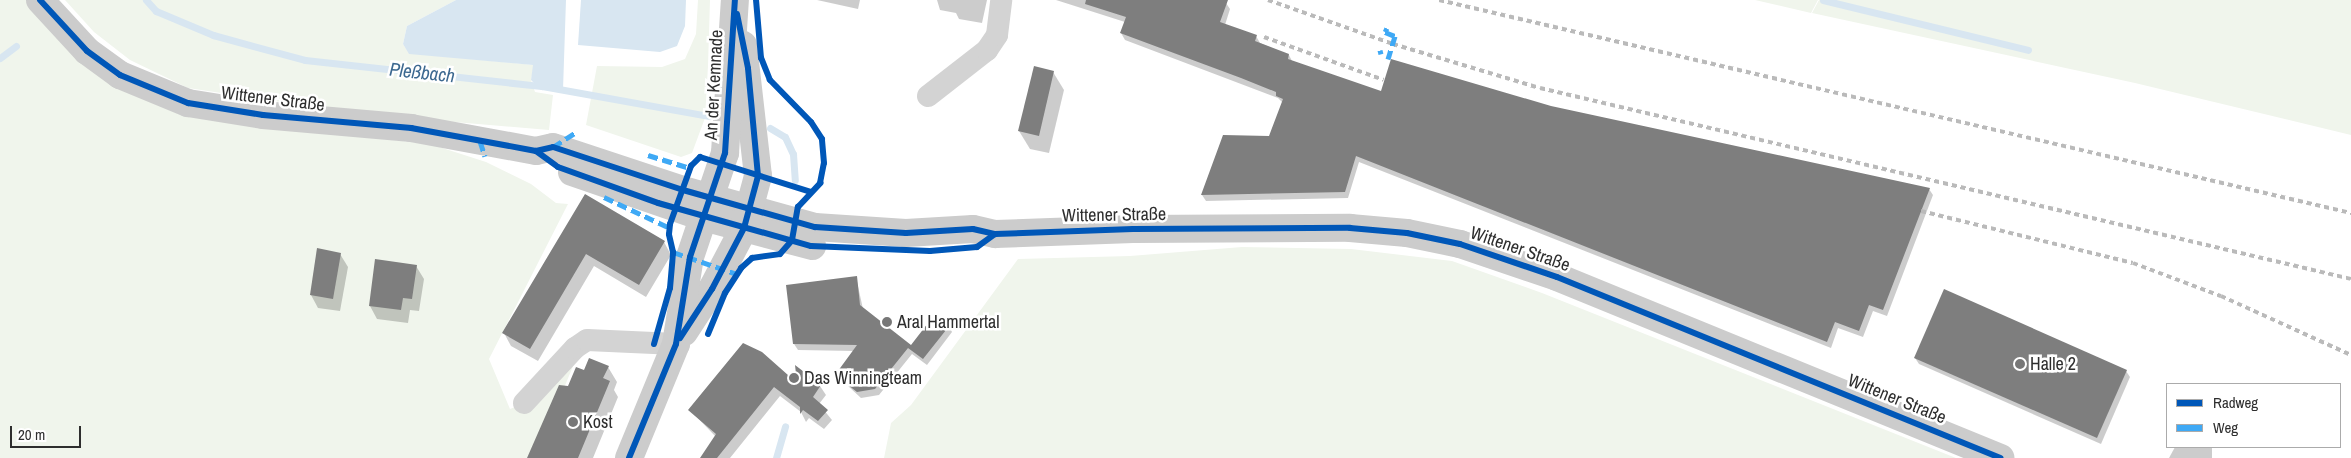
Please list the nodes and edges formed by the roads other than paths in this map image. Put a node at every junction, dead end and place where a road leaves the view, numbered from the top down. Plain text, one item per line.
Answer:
1 (40, 0) edge
2 (1001, 0) edge
3 (735, 1) edge
4 (928, 96) dead end
5 (706, 207) junction
6 (748, 218) junction
7 (676, 344) junction
8 (524, 403) dead end
9 (629, 458) edge
10 (2001, 458) edge

1 - 5 main road, Wittener Straße
2 - 4 street
3 - 5 main road, An der Kemnade
3 - 6 main road, An der Kemnade
5 - 6 main road, Wittener Straße
5 - 7 main road, An der Kemnade
6 - 7 main road, An der Kemnade
6 - 10 main road, Wittener Straße
7 - 8 street
7 - 9 main road

